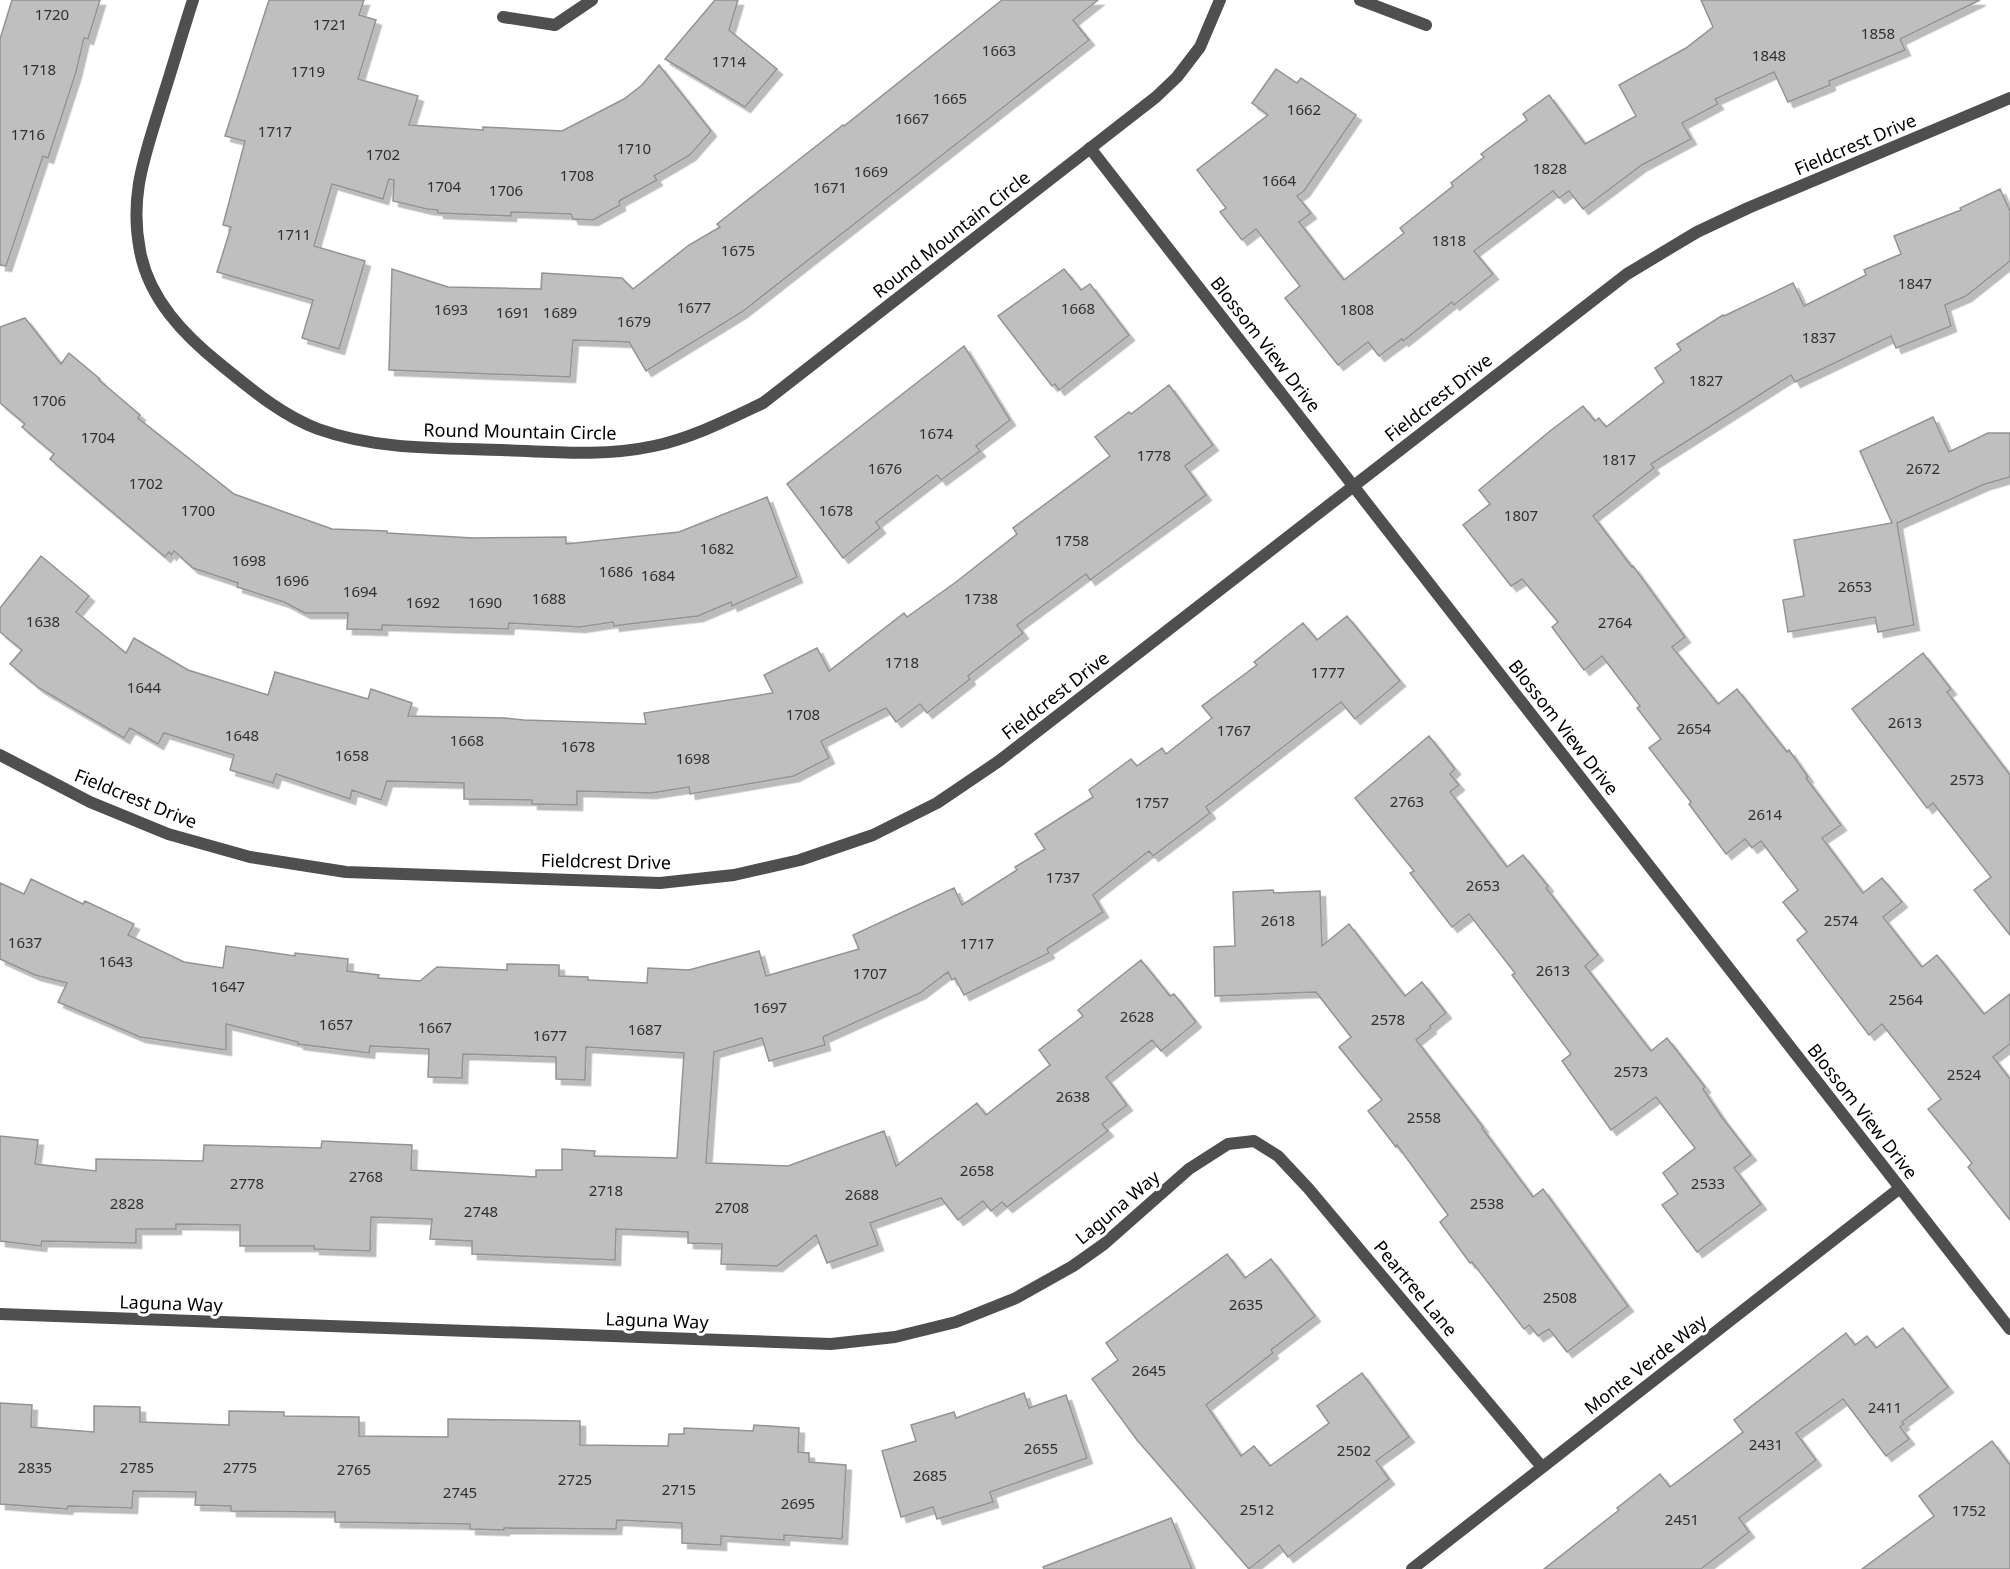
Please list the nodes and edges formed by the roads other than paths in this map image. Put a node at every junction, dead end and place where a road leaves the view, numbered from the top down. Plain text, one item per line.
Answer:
1 (193, 0) edge
2 (592, 0) edge
3 (1220, 0) edge
4 (1360, 0) edge
5 (503, 17) dead end
6 (1426, 25) dead end
7 (2010, 98) edge
8 (1090, 148) junction
9 (1353, 485) junction
10 (0, 755) edge
11 (1254, 1141) joint
12 (1900, 1188) junction
13 (0, 1314) edge
14 (2010, 1329) edge
15 (1542, 1467) junction
16 (1412, 1569) edge

1 - 8 street, Round Mountain Circle
2 - 5 street
3 - 8 street, Round Mountain Circle
4 - 6 street
7 - 9 street, Fieldcrest Drive
8 - 9 street, Blossom View Drive
9 - 10 street, Fieldcrest Drive
9 - 12 street, Blossom View Drive
11 - 13 street, Laguna Way
11 - 15 street, Peartree Lane
12 - 14 street, Blossom View Drive
12 - 15 street, Monte Verde Way
15 - 16 street, Monte Verde Way

